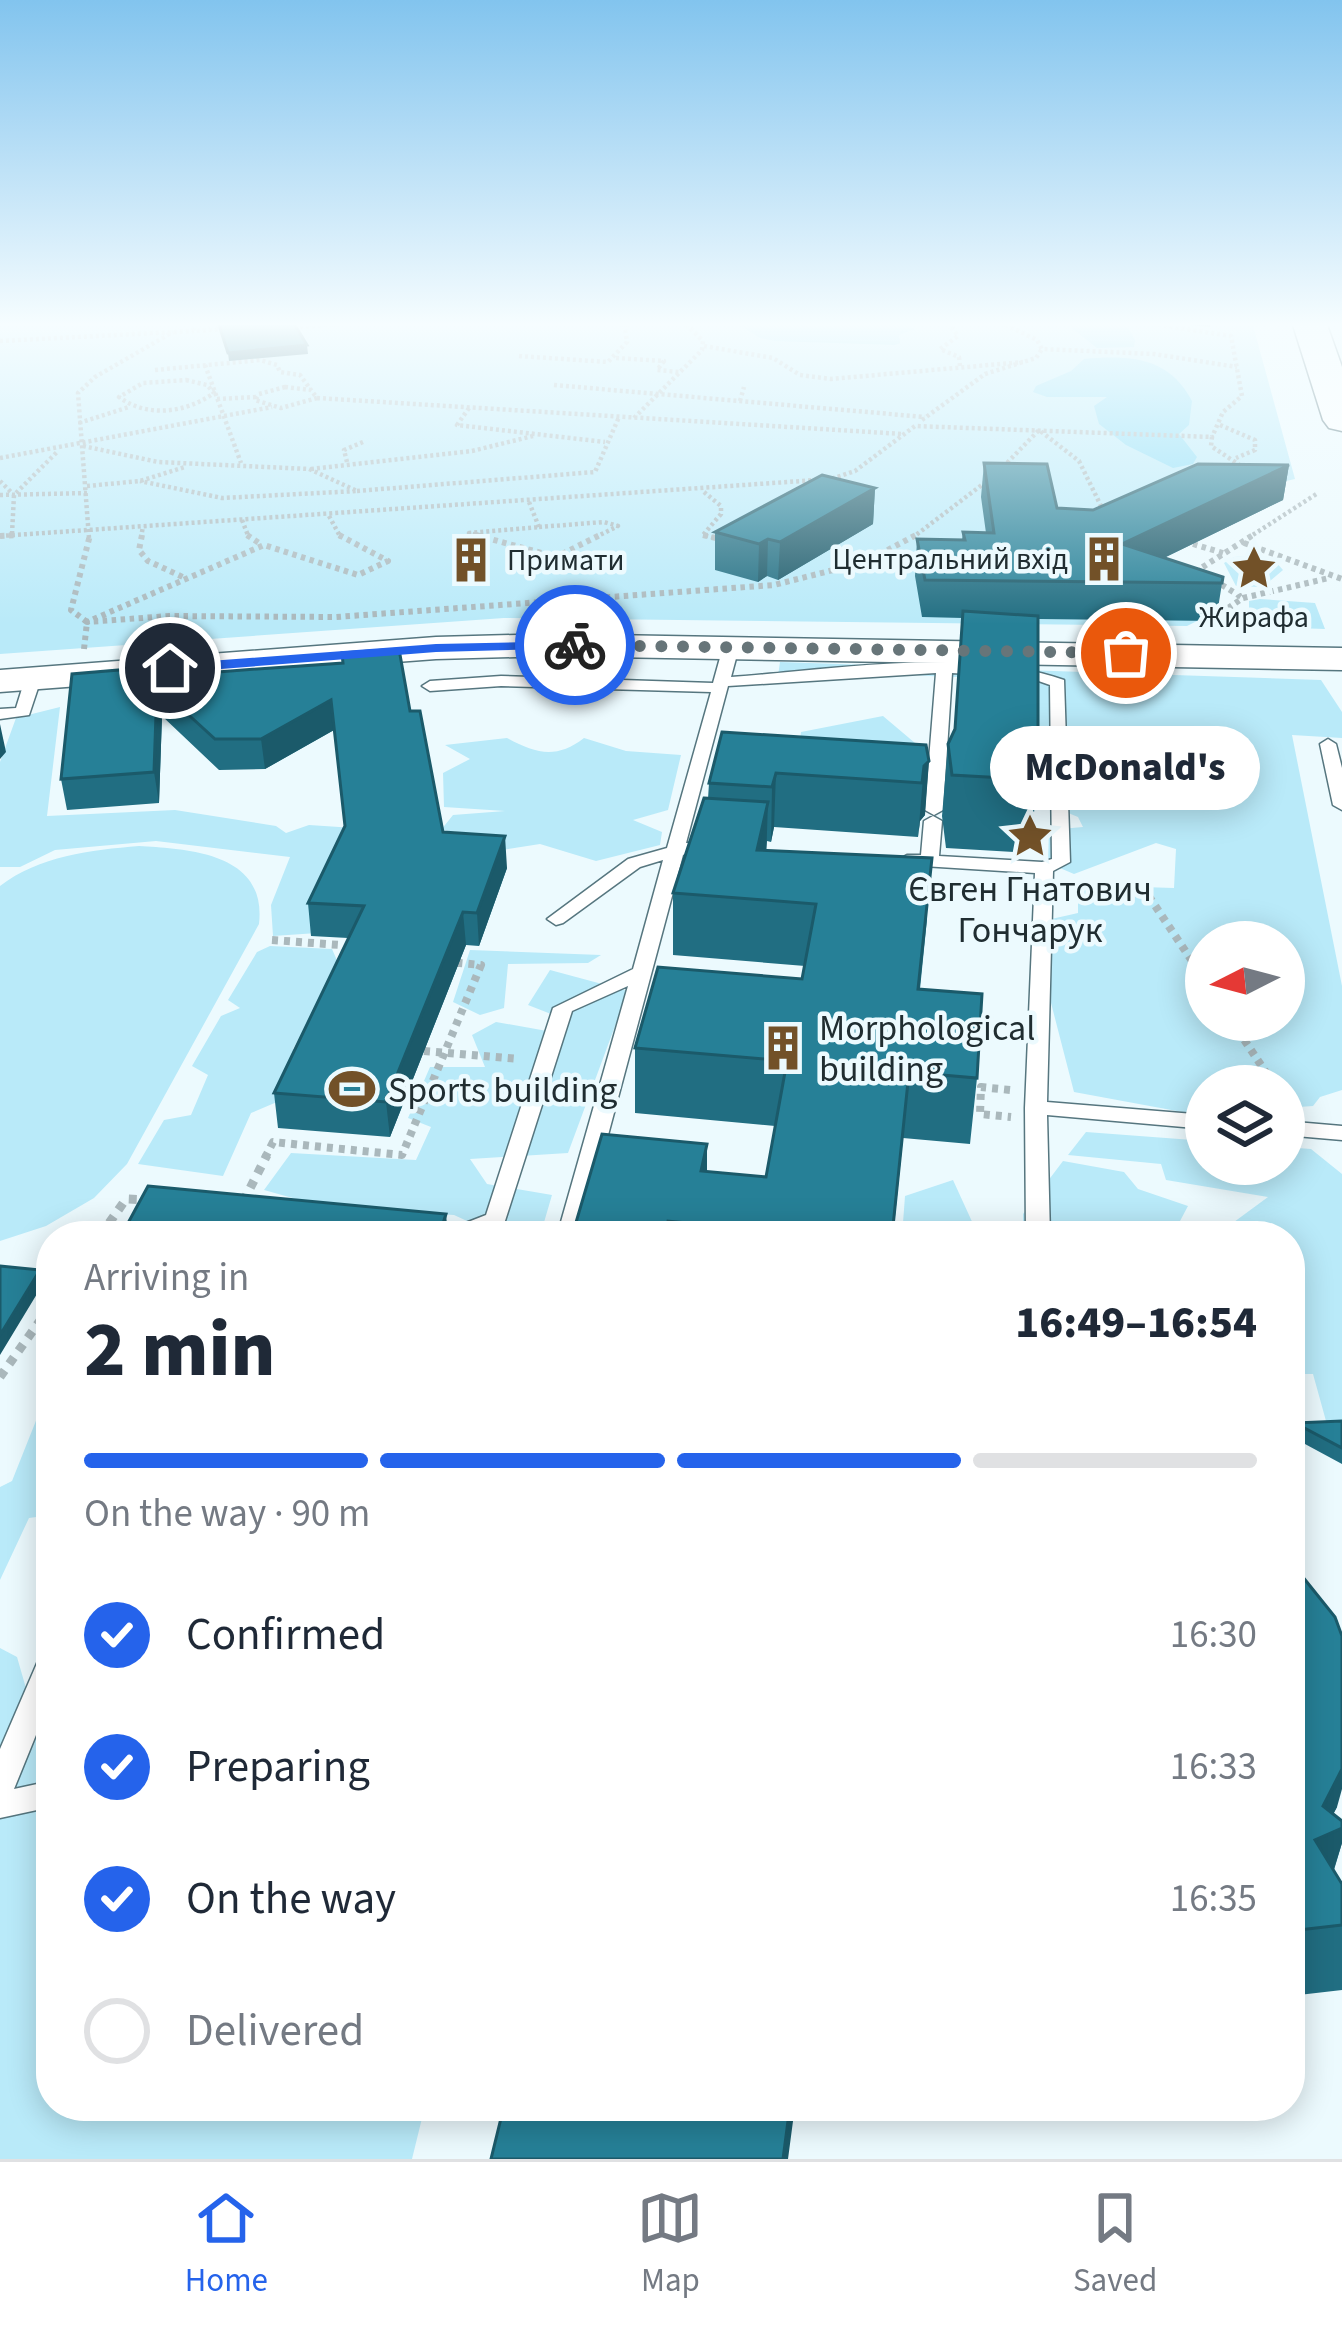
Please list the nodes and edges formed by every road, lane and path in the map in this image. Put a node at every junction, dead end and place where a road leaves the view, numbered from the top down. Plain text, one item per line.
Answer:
1 (79, 423) edge
2 (192, 423) edge
3 (227, 423) edge
4 (458, 423) edge
5 (616, 423) edge
6 (716, 423) edge
7 (837, 423) edge
8 (918, 423) edge
9 (915, 425) junction
10 (1220, 425) joint
11 (840, 430) junction
12 (1040, 430) junction
13 (903, 434) junction
14 (532, 436) junction
15 (1212, 437) junction
16 (363, 442) dead end
17 (605, 442) junction
18 (83, 446) junction
19 (60, 449) junction
20 (0, 458) edge
21 (1235, 458) junction
22 (347, 462) junction
23 (191, 464) junction
24 (242, 464) junction
25 (310, 469) junction
26 (1253, 478) edge
27 (0, 481) edge
28 (140, 482) junction
29 (796, 482) junction
30 (87, 490) junction
31 (697, 490) junction
32 (357, 491) junction
33 (1318, 493) dead end
34 (14, 495) junction
35 (784, 495) edge
36 (0, 499) edge
37 (529, 502) junction
38 (1126, 503) edge
39 (1111, 505) junction
40 (1120, 514) edge
41 (329, 515) junction
42 (242, 520) junction
43 (143, 526) junction
44 (539, 527) junction
45 (92, 529) junction
46 (12, 534) junction
47 (0, 536) edge
48 (724, 539) edge
49 (1243, 542) junction
50 (1192, 544) edge
51 (264, 545) junction
52 (1225, 554) junction
53 (187, 578) junction
54 (1329, 578) junction
55 (1342, 579) edge
56 (1195, 597) edge
57 (1243, 598) junction
58 (1230, 609) junction
59 (87, 622) junction
60 (1201, 624) dead end
61 (1290, 634) dead end
62 (1342, 659) edge
63 (1045, 663) junction
64 (944, 670) junction
65 (725, 672) junction
66 (82, 675) junction
67 (17, 680) edge
68 (430, 686) dead end
69 (0, 714) edge
70 (1328, 744) dead end
71 (1342, 805) edge
72 (680, 846) junction
73 (710, 848) edge
74 (886, 859) edge
75 (930, 861) junction
76 (1044, 868) junction
77 (1142, 886) dead end
78 (556, 919) dead end
79 (272, 940) dead end
80 (1185, 950) edge
81 (355, 954) edge
82 (439, 961) edge
83 (644, 971) junction
84 (424, 1051) dead end
85 (445, 1052) junction
86 (546, 1061) junction
87 (1015, 1090) dead end
88 (1025, 1112) junction
89 (1185, 1121) edge
90 (1305, 1130) edge
91 (1342, 1133) edge
92 (158, 1201) edge
93 (240, 1209) edge
94 (110, 1221) edge
95 (491, 1221) edge
96 (573, 1221) edge
97 (1036, 1221) edge
98 (36, 1326) edge
99 (0, 1377) edge
100 (36, 1698) edge
101 (0, 1786) edge
102 (36, 1797) edge
103 (0, 1805) edge

1 - 18 path
2 - 18 path
3 - 24 path
4 - 14 path
5 - 17 path
6 - 11 path
7 - 11 path
8 - 9 path
9 - 12 path
9 - 13 path
10 - 15 path
10 - 21 path
11 - 13 path
12 - 15 path
12 - 39 path
12 - 59 path
13 - 29 path
14 - 17 path
14 - 22 path
15 - 21 path
16 - 22 path
17 - 32 path
18 - 19 path
18 - 23 path
18 - 30 path
19 - 20 path
19 - 34 path
21 - 26 path
22 - 25 path
23 - 24 path
23 - 28 path
24 - 25 path
25 - 32 path
27 - 34 path
28 - 30 path
28 - 32 path
29 - 31 path
29 - 35 path
30 - 34 path
30 - 45 path
31 - 37 path
31 - 48 path
33 - 49 path
34 - 36 path
34 - 46 path
37 - 41 path
37 - 44 path
38 - 39 path
39 - 40 path
41 - 42 path
41 - 51 path
42 - 43 path
42 - 51 path
43 - 45 path
43 - 53 path
44 - 44 path
45 - 46 path
45 - 59 path
46 - 47 path
49 - 52 path
49 - 54 path
50 - 52 path
51 - 53 path
52 - 57 path
53 - 59 path
54 - 55 path
54 - 57 path
56 - 58 path
57 - 58 path
58 - 60 path
58 - 61 path
59 - 66 path
62 - 63 street
63 - 64 lane
63 - 65 street
63 - 76 lane
64 - 65 lane
64 - 75 lane
65 - 66 street
65 - 68 lane
65 - 72 lane
66 - 67 street
67 - 69 lane
70 - 71 lane
72 - 73 lane
72 - 78 lane
72 - 83 lane
74 - 75 lane
75 - 76 lane
76 - 88 lane
77 - 80 path
79 - 81 path
82 - 85 path
83 - 86 lane
83 - 96 lane
84 - 85 path
85 - 86 path
85 - 93 path
86 - 95 lane
87 - 88 path
88 - 89 lane
88 - 97 lane
90 - 91 lane
92 - 94 path
98 - 99 path
100 - 101 lane
102 - 103 lane

